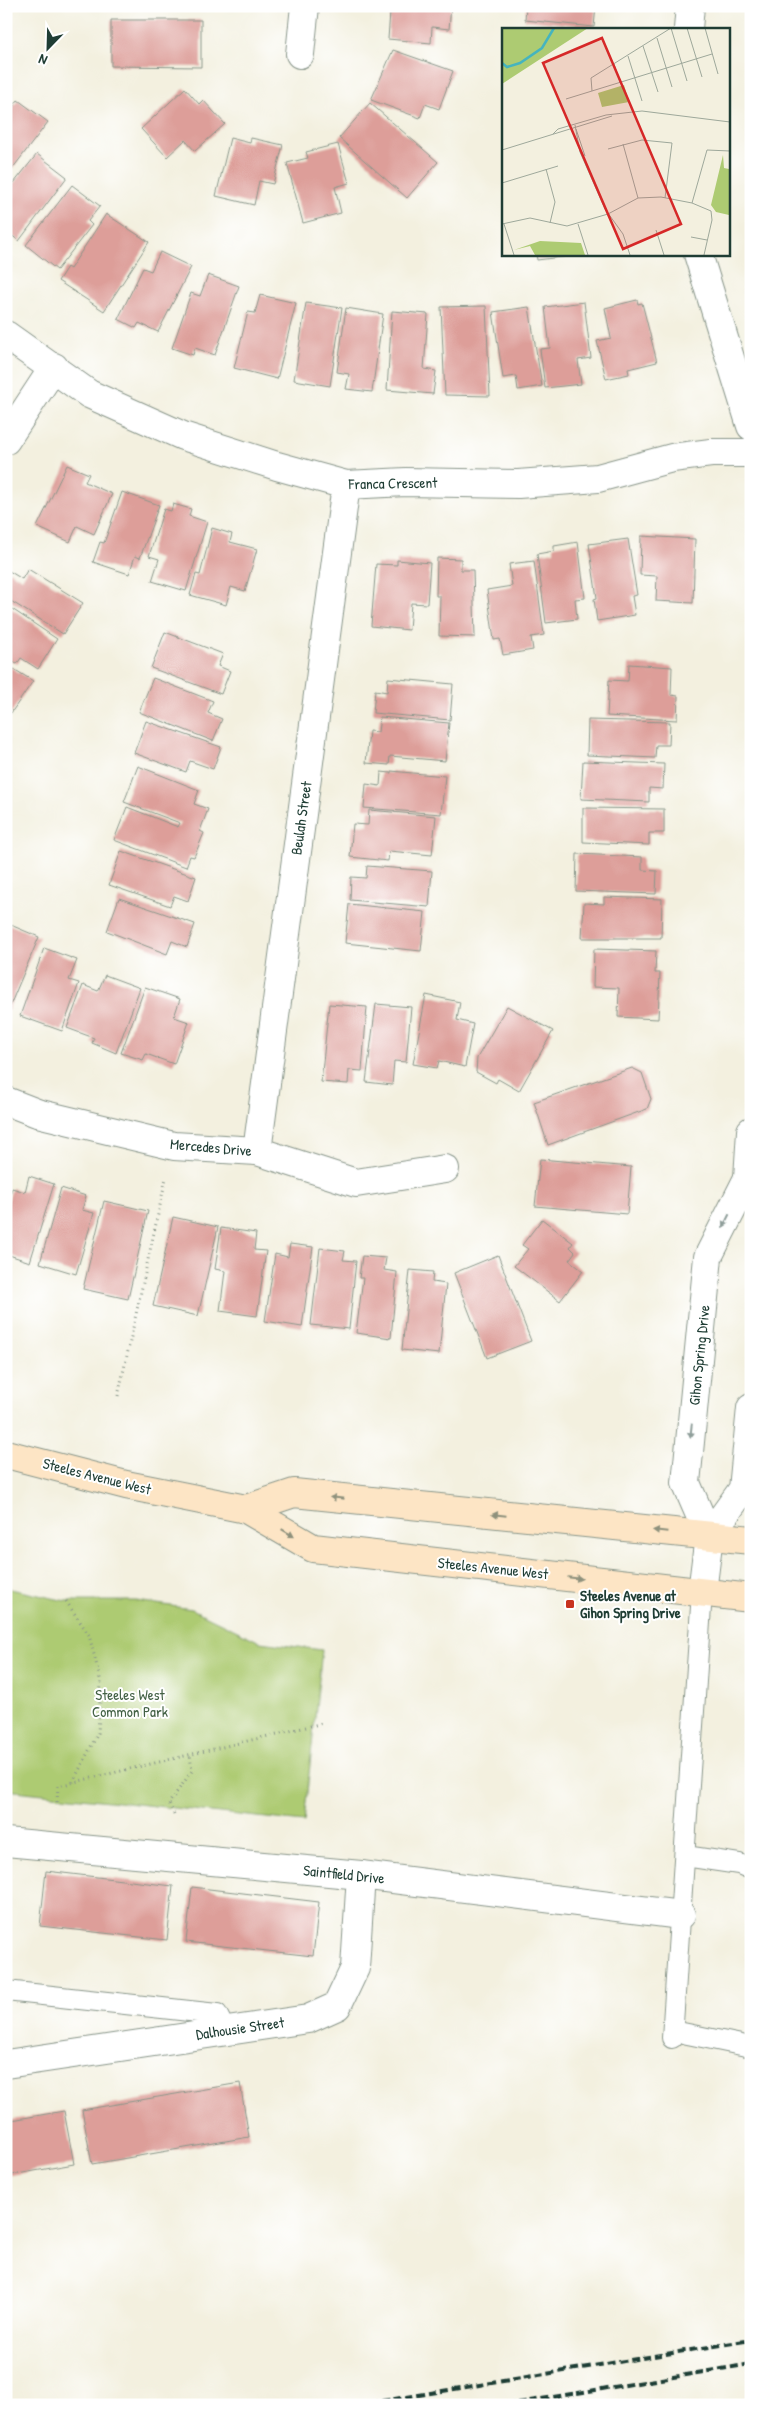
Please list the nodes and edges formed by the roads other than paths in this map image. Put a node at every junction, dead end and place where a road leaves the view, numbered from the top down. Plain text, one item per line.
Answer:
1 (305, 6) edge
2 (690, 6) edge
3 (688, 28) edge
4 (300, 54) dead end
5 (698, 255) edge
6 (6, 335) edge
7 (54, 367) junction
8 (751, 426) edge
9 (6, 440) edge
10 (751, 453) edge
11 (346, 485) junction
12 (6, 1101) edge
13 (751, 1131) edge
14 (257, 1151) junction
15 (445, 1169) dead end
16 (749, 1184) edge
17 (751, 1408) edge
18 (6, 1454) edge
19 (246, 1508) junction
20 (709, 1536) junction
21 (751, 1540) edge
22 (702, 1592) junction
23 (751, 1598) edge
24 (7, 1849) edge
25 (684, 1856) junction
26 (751, 1869) edge
27 (361, 1874) junction
28 (681, 1915) junction
29 (6, 1991) edge
30 (225, 2030) junction
31 (751, 2047) edge
32 (6, 2064) edge

1 - 4 street
2 - 3 street
5 - 8 street
6 - 7 street, Franca Crescent
7 - 9 street
7 - 11 street, Franca Crescent
10 - 11 street, Franca Crescent
11 - 14 street, Beulah Street
12 - 14 street, Mercedes Drive
13 - 16 street, Gihon Spring Drive
14 - 15 street, Mercedes Drive
16 -> 20 street, Gihon Spring Drive
17 - 20 street
18 - 19 main road, Steeles Avenue West
20 -> 19 main road, Steeles Avenue West
19 -> 22 main road, Steeles Avenue West
20 - 21 main road, Steeles Avenue West
20 - 22 street
22 - 23 main road, Steeles Avenue West
22 - 25 lane
24 - 27 street, Saintfield Drive
25 - 26 lane
25 - 28 lane
27 - 28 street, Saintfield Drive
27 - 30 street, Dalhousie Street
28 - 31 lane
29 - 30 lane
30 - 32 street, Dalhousie Street

